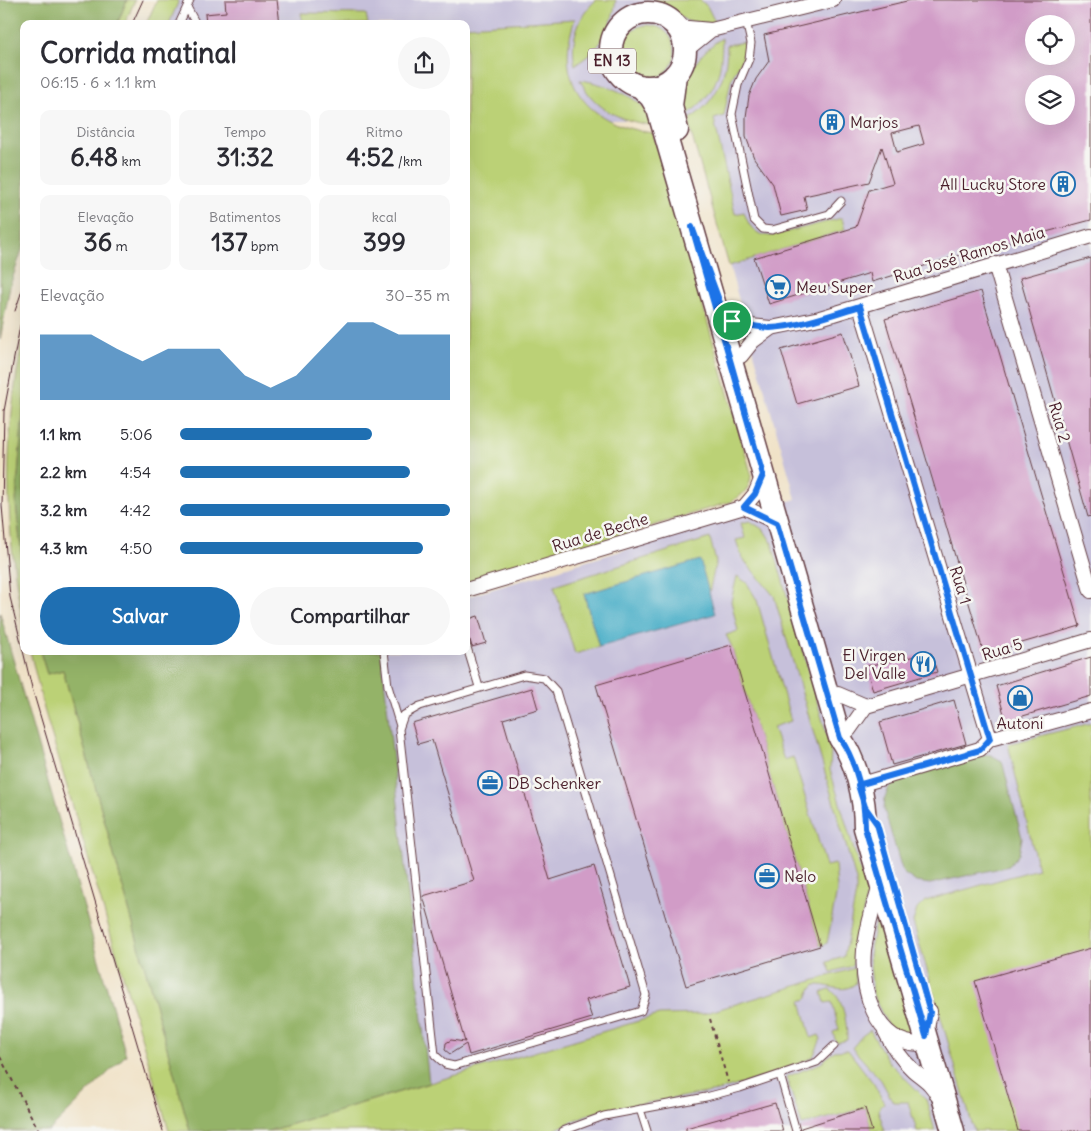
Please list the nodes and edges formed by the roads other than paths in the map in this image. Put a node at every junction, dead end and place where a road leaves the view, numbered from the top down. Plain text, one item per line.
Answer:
1 (625, 0) edge
2 (833, 0) edge
3 (188, 4) edge
4 (649, 7) edge
5 (181, 20) edge
6 (194, 20) edge
7 (746, 22) junction
8 (620, 24) junction
9 (677, 27) junction
10 (712, 30) junction
11 (685, 51) junction
12 (675, 75) junction
13 (640, 86) junction
14 (841, 201) dead end
15 (692, 227) junction
16 (1091, 236) edge
17 (995, 264) junction
18 (860, 306) junction
19 (732, 321) junction
20 (770, 328) junction
21 (741, 356) junction
22 (763, 475) junction
23 (744, 507) junction
24 (777, 523) junction
25 (470, 589) edge
26 (1091, 591) edge
27 (1091, 640) edge
28 (384, 655) edge
29 (469, 655) edge
30 (970, 677) junction
31 (479, 687) junction
32 (838, 694) junction
33 (866, 706) junction
34 (1091, 711) edge
35 (400, 727) junction
36 (990, 739) junction
37 (848, 740) junction
38 (858, 785) junction
39 (865, 807) junction
40 (880, 878) junction
41 (930, 1012) junction
42 (884, 1028) junction
43 (926, 1036) junction
44 (834, 1046) dead end
45 (780, 1076) junction
46 (640, 1109) junction
47 (947, 1109) junction
48 (564, 1131) edge
49 (647, 1131) edge
50 (796, 1131) edge
51 (954, 1131) edge
52 (965, 1131) edge

1 - 8 main road, EN 13
2 - 7 street
3 - 5 lane
3 - 6 lane
4 - 8 main road, EN 13
4 - 9 main road, EN 13
7 - 10 street
7 - 14 lane
8 - 13 main road, EN 13
9 - 10 street
9 - 11 main road
10 - 11 street
11 - 12 main road, EN 13
12 - 13 main road, EN 13
12 - 19 main road, EN 13
13 - 15 main road, EN 13
15 - 19 main road
15 - 22 main road, EN 13
16 - 17 street, Rua José Ramos Maia
17 - 18 street, Rua José Ramos Maia
17 - 26 street, Rua 2
18 - 20 street, Rua José Ramos Maia
18 - 30 street, Rua 1
19 - 20 street, Rua José Ramos Maia
19 - 21 main road, EN 13
20 - 21 street, Rua José Ramos Maia
21 - 32 main road, EN 13
22 - 23 street
22 - 24 main road, EN 13
23 - 24 street
23 - 25 street, Rua de Beche
24 - 37 main road, EN 13
27 - 30 street, Rua 5
28 - 35 lane
29 - 31 lane
30 - 33 street, Rua 5
30 - 36 street, Rua 1
31 - 35 lane
31 - 35 lane
32 - 33 street
32 - 37 main road, EN 13
33 - 37 street
34 - 36 street
36 - 38 street
37 - 38 main road, EN 13
38 - 39 main road, EN 13
39 - 40 main road, EN 13
39 - 41 main road, EN 13
40 - 42 street
40 - 43 main road, EN 13
41 - 43 street
41 - 52 main road, EN 13
42 - 43 street
42 - 47 street
43 - 47 main road, EN 13
44 - 45 lane
45 - 46 lane
45 - 50 lane
46 - 48 lane
46 - 49 lane
47 - 51 main road, EN 13

